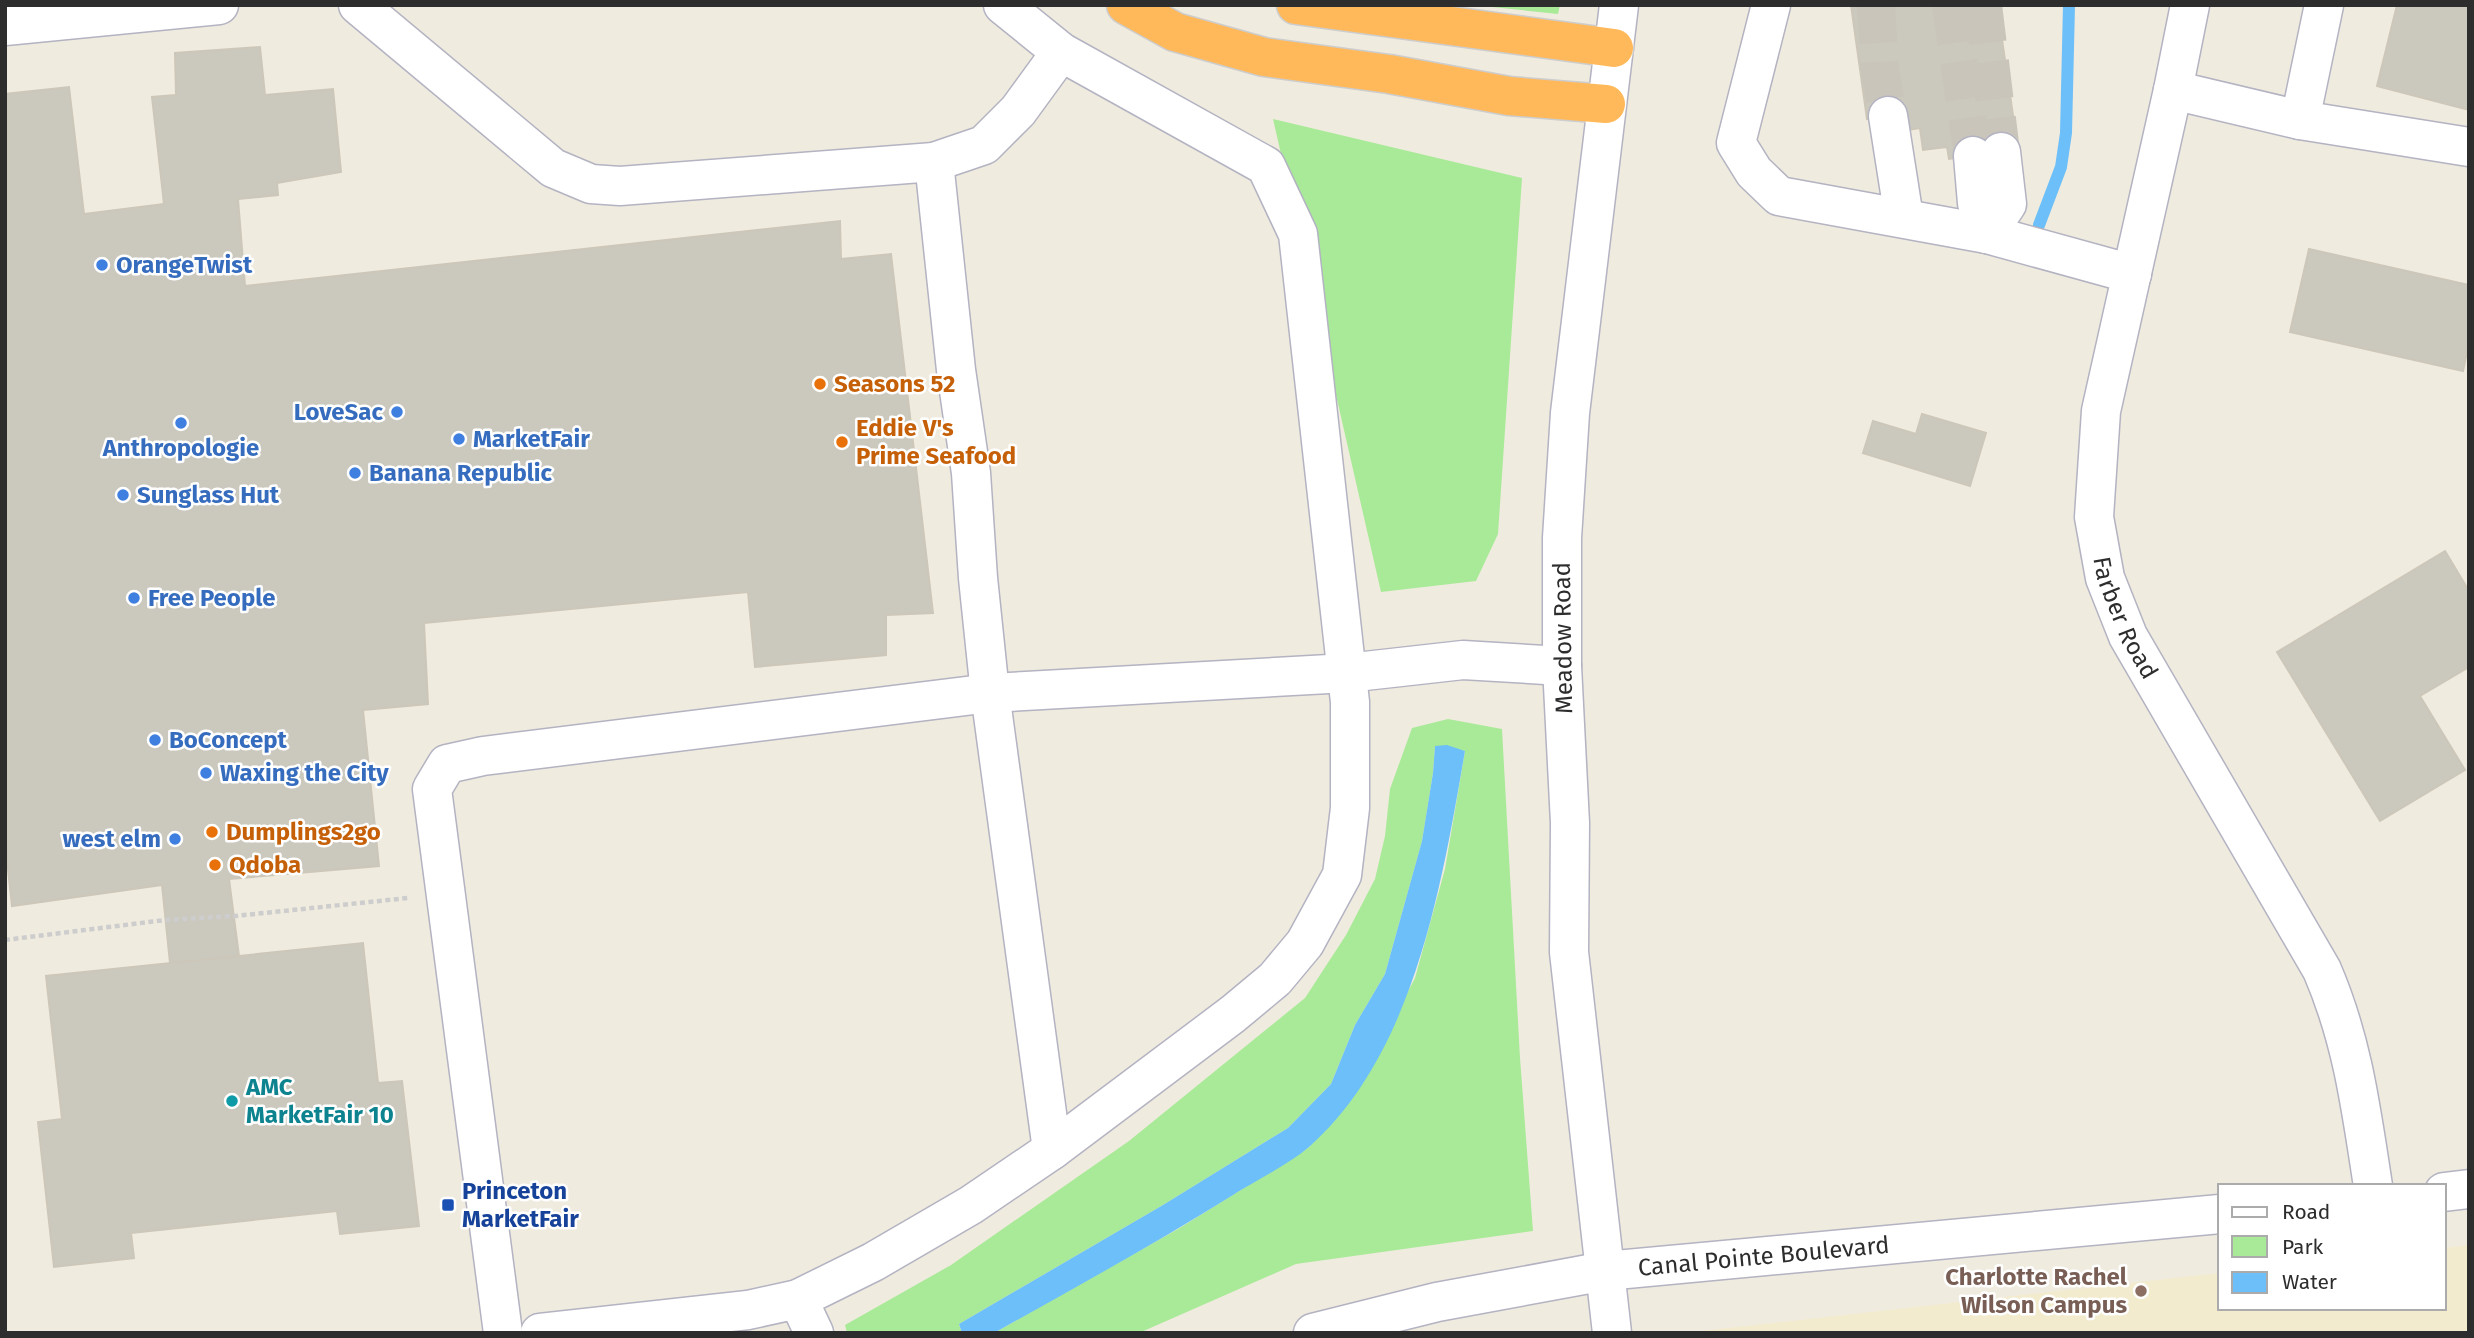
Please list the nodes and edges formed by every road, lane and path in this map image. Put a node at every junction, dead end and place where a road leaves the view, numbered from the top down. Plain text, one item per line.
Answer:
1 (219, 5) edge
2 (358, 5) edge
3 (1003, 5) edge
4 (1126, 5) edge
5 (1296, 5) edge
6 (1619, 5) edge
7 (1771, 5) edge
8 (2190, 5) edge
9 (2325, 5) edge
10 (5, 26) edge
11 (1614, 48) junction
12 (1061, 52) junction
13 (2173, 90) junction
14 (1606, 104) junction
15 (1888, 116) tunnel mouth
16 (2300, 120) junction
17 (2469, 147) edge
18 (1987, 154) tunnel mouth
19 (934, 162) junction
20 (1904, 218) junction
21 (1987, 234) junction
22 (2132, 274) junction
23 (1562, 666) junction
24 (1348, 673) junction
25 (990, 693) junction
26 (447, 894) junction
27 (5, 940) edge
28 (1052, 1150) junction
29 (2373, 1184) edge
30 (2469, 1189) edge
31 (2446, 1192) edge
32 (2218, 1214) edge
33 (1605, 1271) junction
34 (798, 1299) junction
35 (752, 1322) edge
36 (503, 1333) edge
37 (540, 1333) edge
38 (814, 1333) edge
39 (1313, 1333) edge
40 (1612, 1333) edge

1 - 10 street
2 - 19 street
3 - 12 street
4 - 14 highway
5 - 11 highway
6 - 11 street, Meadow Road
7 - 20 street
8 - 13 street, Farber Road
9 - 16 street
11 - 14 street, Meadow Road
12 - 19 street
12 - 24 street
13 - 16 street
13 - 22 street, Farber Road
14 - 23 street, Meadow Road
15 - 20 street
16 - 17 street
18 - 21 street
19 - 25 street
20 - 21 street
21 - 22 street
22 - 29 street, Farber Road
23 - 24 street
23 - 33 street, Meadow Road
24 - 25 street
24 - 28 street
25 - 26 street
25 - 28 street
26 - 27 path
26 - 36 street
28 - 34 street
30 - 31 street
32 - 33 street, Canal Pointe Boulevard
33 - 39 street, Canal Pointe Boulevard
33 - 40 street, Meadow Road
34 - 35 street
34 - 38 street
35 - 37 street

